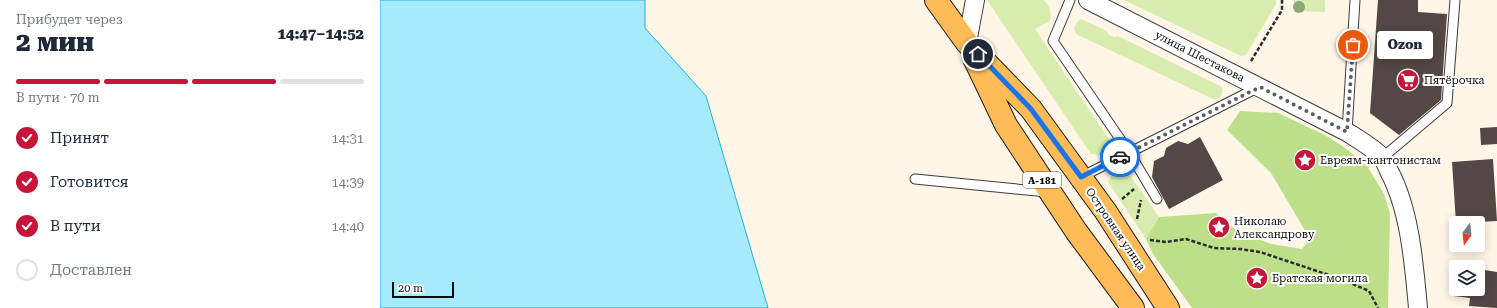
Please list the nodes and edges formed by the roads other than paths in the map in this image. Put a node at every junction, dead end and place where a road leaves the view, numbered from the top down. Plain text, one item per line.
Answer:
1 (936, 0) edge
2 (976, 0) edge
3 (1070, 0) edge
4 (1088, 0) edge
5 (1355, 0) edge
6 (1455, 0) edge
7 (967, 43) junction
8 (1260, 87) junction
9 (1347, 132) junction
10 (1129, 152) junction
11 (1382, 158) junction
12 (1081, 177) junction
13 (915, 179) dead end
14 (1051, 192) junction
15 (1157, 199) dead end
16 (1133, 308) edge
17 (1168, 308) edge
18 (1418, 308) edge

1 - 7 main road, Островная улица / А-181
2 - 7 street
3 - 10 lane
4 - 8 street, улица Шестакова
5 - 9 lane
6 - 11 lane
7 - 12 main road, Островная улица / А-181
7 - 14 main road, Островная улица / А-181
8 - 9 street, улица Шестакова
8 - 10 lane
9 - 11 street, улица Шестакова
10 - 12 lane
10 - 15 lane
11 - 18 street, улица Шестакова
12 - 14 main road
12 - 17 main road, Островная улица / А-181
13 - 14 lane
14 - 16 main road, Островная улица / А-181

